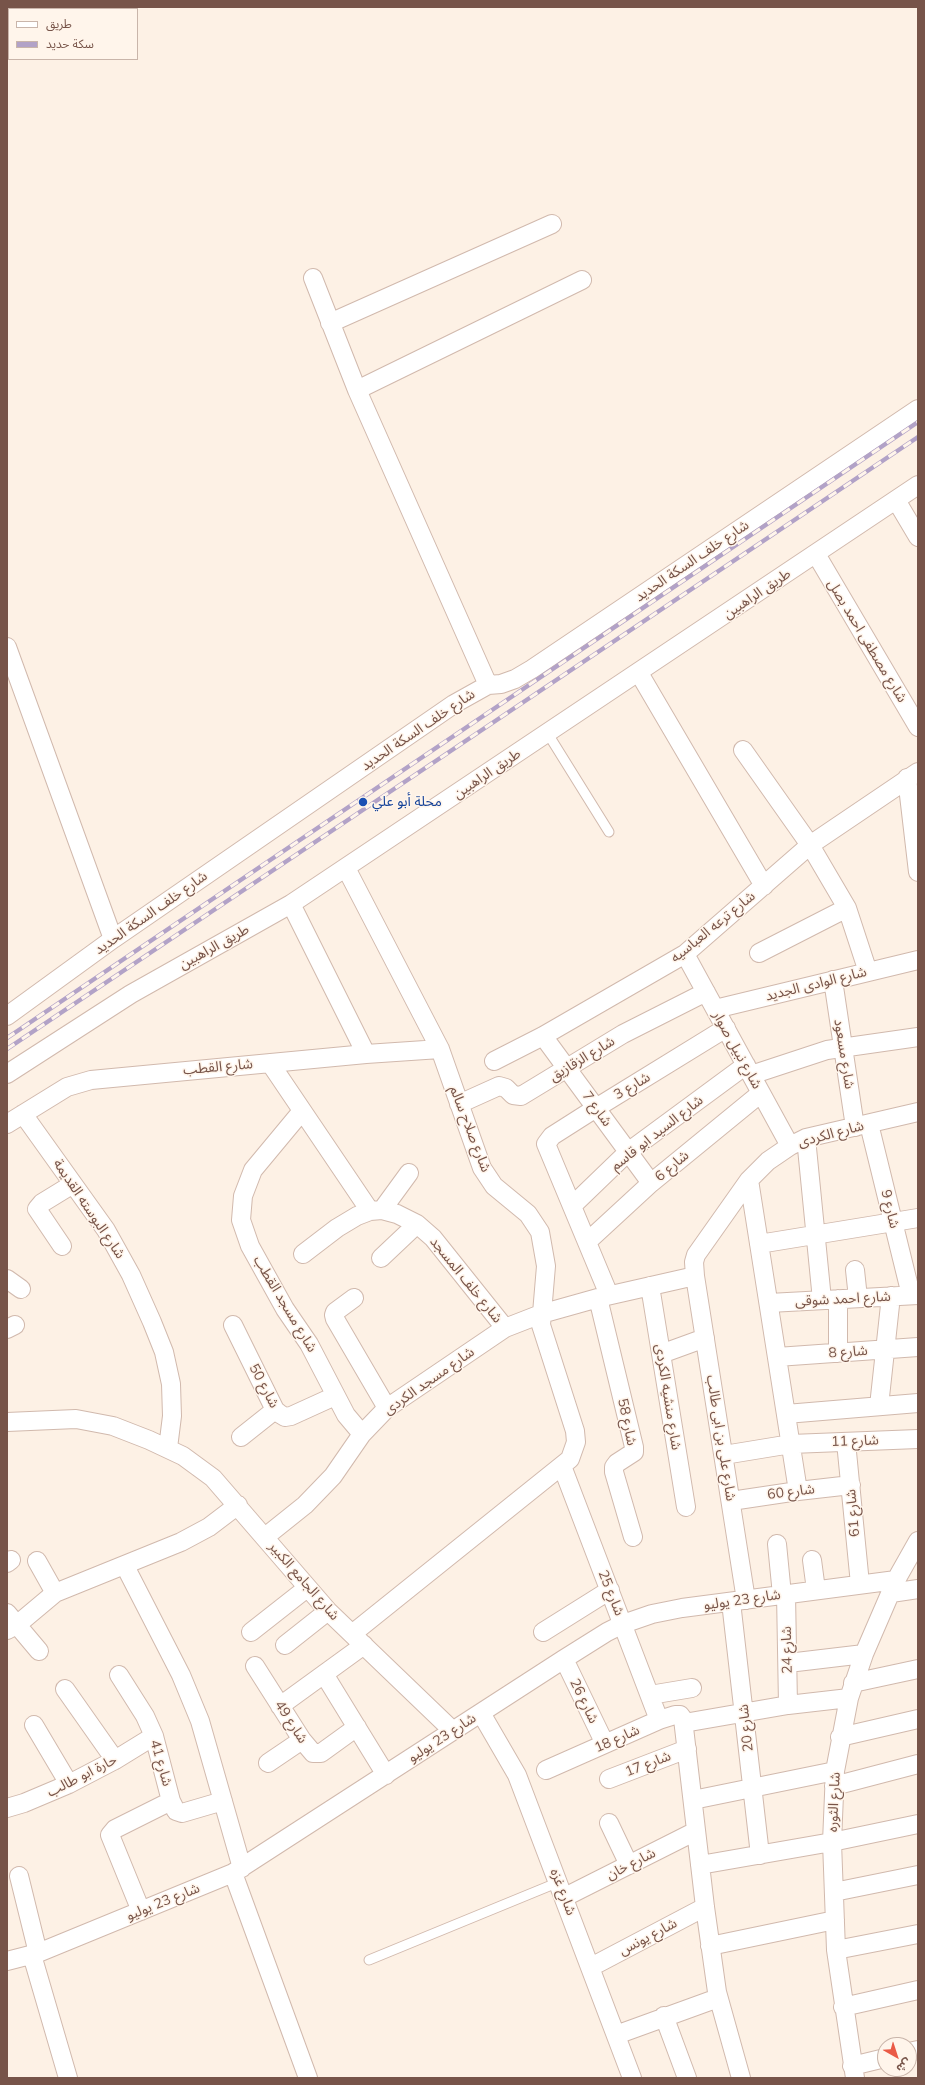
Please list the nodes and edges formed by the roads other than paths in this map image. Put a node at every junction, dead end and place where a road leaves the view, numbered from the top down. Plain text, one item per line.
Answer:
1 (552, 224) dead end
2 (313, 278) dead end
3 (582, 280) dead end
4 (330, 323) junction
5 (357, 390) junction
6 (918, 409) edge
7 (918, 485) edge
8 (896, 500) junction
9 (918, 537) edge
10 (816, 554) junction
11 (7, 647) edge
12 (639, 673) junction
13 (488, 686) junction
14 (918, 727) edge
15 (548, 734) junction
16 (743, 750) dead end
17 (913, 775) edge
18 (609, 832) dead end
19 (810, 845) junction
20 (346, 868) junction
21 (918, 872) edge
22 (764, 886) junction
23 (291, 904) junction
24 (847, 908) junction
25 (113, 939) junction
26 (759, 953) dead end
27 (685, 954) junction
28 (918, 960) edge
29 (868, 972) junction
30 (833, 980) junction
31 (706, 992) junction
32 (715, 1009) junction
33 (8, 1010) edge
34 (726, 1028) junction
35 (543, 1036) junction
36 (918, 1037) edge
37 (843, 1049) junction
38 (440, 1050) junction
39 (366, 1054) junction
40 (494, 1061) dead end
41 (270, 1063) junction
42 (566, 1068) junction
43 (748, 1070) junction
44 (7, 1074) edge
45 (761, 1092) junction
46 (459, 1104) junction
47 (596, 1108) junction
48 (302, 1111) junction
49 (918, 1112) edge
50 (23, 1114) junction
51 (7, 1124) edge
52 (862, 1125) junction
53 (806, 1138) junction
54 (790, 1146) junction
55 (628, 1152) junction
56 (409, 1173) dead end
57 (748, 1180) junction
58 (651, 1183) junction
59 (73, 1184) junction
60 (572, 1206) junction
61 (376, 1210) junction
62 (918, 1218) edge
63 (893, 1222) junction
64 (416, 1224) junction
65 (816, 1235) junction
66 (586, 1242) junction
67 (759, 1244) junction
68 (62, 1246) dead end
69 (303, 1254) dead end
70 (381, 1258) dead end
71 (855, 1270) dead end
72 (695, 1276) junction
73 (650, 1286) junction
74 (915, 1295) edge
75 (604, 1296) junction
76 (891, 1296) junction
77 (354, 1298) dead end
78 (858, 1298) junction
79 (830, 1300) junction
80 (769, 1303) junction
81 (541, 1314) junction
82 (233, 1325) dead end
83 (506, 1328) junction
84 (705, 1338) junction
85 (918, 1347) edge
86 (885, 1349) junction
87 (838, 1353) junction
88 (661, 1354) junction
89 (777, 1357) junction
90 (335, 1396) junction
91 (918, 1403) edge
92 (879, 1406) junction
93 (387, 1408) junction
94 (275, 1410) junction
95 (786, 1414) junction
96 (7, 1422) edge
97 (362, 1434) junction
98 (242, 1437) dead end
99 (918, 1439) edge
100 (846, 1442) junction
101 (791, 1444) junction
102 (168, 1448) junction
103 (724, 1455) junction
104 (566, 1462) junction
105 (851, 1486) junction
106 (798, 1490) junction
107 (731, 1501) junction
108 (238, 1505) junction
109 (686, 1507) dead end
110 (266, 1537) junction
111 (633, 1537) dead end
112 (918, 1541) edge
113 (777, 1544) dead end
114 (812, 1560) dead end
115 (37, 1561) dead end
116 (125, 1566) junction
117 (860, 1584) junction
118 (893, 1586) junction
119 (307, 1588) junction
120 (918, 1589) edge
121 (610, 1590) junction
122 (816, 1590) junction
123 (55, 1593) junction
124 (784, 1595) junction
125 (739, 1601) junction
126 (328, 1611) junction
127 (11, 1622) edge
128 (623, 1624) junction
129 (251, 1632) dead end
130 (543, 1632) dead end
131 (358, 1639) junction
132 (286, 1645) dead end
133 (39, 1651) dead end
134 (864, 1654) junction
135 (564, 1659) junction
136 (788, 1663) junction
137 (255, 1666) dead end
138 (918, 1669) edge
139 (324, 1674) junction
140 (119, 1675) dead end
141 (692, 1688) dead end
142 (65, 1689) dead end
143 (851, 1691) junction
144 (650, 1695) junction
145 (788, 1705) junction
146 (280, 1706) junction
147 (744, 1712) junction
148 (481, 1713) junction
149 (918, 1719) edge
150 (660, 1720) junction
151 (684, 1723) junction
152 (34, 1725) dead end
153 (357, 1727) junction
154 (453, 1731) junction
155 (154, 1736) junction
156 (840, 1737) junction
157 (302, 1740) junction
158 (605, 1744) junction
159 (687, 1749) junction
160 (115, 1760) junction
161 (268, 1763) dead end
162 (918, 1764) edge
163 (546, 1770) dead end
164 (386, 1775) junction
165 (835, 1778) junction
166 (609, 1779) dead end
167 (69, 1784) junction
168 (753, 1788) junction
169 (171, 1800) junction
170 (693, 1800) junction
171 (223, 1801) junction
172 (7, 1808) edge
173 (609, 1823) dead end
174 (918, 1824) edge
175 (696, 1831) junction
176 (832, 1842) junction
177 (760, 1855) junction
178 (629, 1865) junction
179 (700, 1865) junction
180 (238, 1870) junction
181 (918, 1875) edge
182 (19, 1876) dead end
183 (562, 1890) junction
184 (834, 1892) junction
185 (704, 1907) junction
186 (141, 1911) junction
187 (835, 1920) junction
188 (918, 1934) edge
189 (710, 1946) junction
190 (836, 1950) junction
191 (35, 1954) junction
192 (369, 1960) dead end
193 (7, 1961) edge
194 (591, 1967) junction
195 (918, 1990) edge
196 (718, 1998) junction
197 (843, 2007) junction
198 (664, 2016) junction
199 (616, 2035) junction
200 (877, 2062) edge
201 (854, 2072) edge
202 (68, 2078) edge
203 (308, 2078) edge
204 (632, 2078) edge
205 (687, 2078) edge
206 (741, 2078) edge

1 - 4 street
2 - 4 street
3 - 5 street
4 - 5 street
5 - 13 street
6 - 13 street, شارع خلف السكة الحديد
7 - 8 street, طريق الراهبين
8 - 9 street
8 - 10 street, طريق الراهبين
10 - 12 street, طريق الراهبين
10 - 14 street, شارع مصطفى احمد بصل
11 - 25 street
12 - 15 street, طريق الراهبين
12 - 22 street
13 - 25 street, شارع خلف السكة الحديد
15 - 18 lane
15 - 20 street, طريق الراهبين
16 - 19 street
17 - 19 street, شارع ترعه العباسيه
17 - 21 street
19 - 22 street, شارع ترعه العباسيه
19 - 24 street
20 - 23 street, طريق الراهبين
20 - 38 street, شارع صلاح سالم
22 - 27 street, شارع ترعه العباسيه
23 - 39 street
23 - 44 street, طريق الراهبين
24 - 26 street
24 - 29 street
25 - 33 street, شارع خلف السكة الحديد
27 - 31 street, شارع نبيل صوار
27 - 35 street, شارع ترعه العباسيه
28 - 29 street, شارع الوادى الجديد
29 - 30 street, شارع الوادى الجديد
30 - 32 street, شارع الوادى الجديد
30 - 37 street, شارع مسعود
31 - 32 street, شارع نبيل صوار
31 - 42 street, شارع الزقازيق
32 - 34 street, شارع نبيل صوار
34 - 43 street, شارع نبيل صوار
34 - 47 street, شارع 3
35 - 40 street, شارع ترعه العباسيه
35 - 42 street, شارع 7
36 - 37 street, شارع السيد ابو قاسم
37 - 43 street, شارع السيد ابو قاسم
37 - 52 street, شارع مسعود
38 - 39 street, شارع القطب
38 - 46 street, شارع صلاح سالم
39 - 41 street, شارع القطب
41 - 48 street
41 - 50 street, شارع القطب
42 - 46 street, شارع الزقازيق
42 - 47 street, شارع 7
43 - 45 street, شارع نبيل صوار
43 - 55 street, شارع السيد ابو قاسم
45 - 54 street, شارع نبيل صوار
45 - 58 street, شارع 6
46 - 81 street, شارع صلاح سالم
47 - 55 street, شارع 7
47 - 60 street, شارع 3
48 - 61 street
48 - 90 street, شارع مسجد القطب
49 - 52 street, شارع الكردى
50 - 51 street, شارع القطب
50 - 59 street, شارع البوسته القديمة
52 - 53 street, شارع الكردى
52 - 63 street, شارع 9
53 - 54 street, شارع الكردى
53 - 65 street
54 - 57 street, شارع الكردى
55 - 58 street, شارع 7
55 - 60 street, شارع السيد ابو قاسم
56 - 61 street
57 - 67 street
57 - 72 street, شارع الكردى
58 - 66 street, شارع 6
59 - 68 street
59 - 102 street, شارع البوسته القديمة
60 - 66 street
61 - 64 street, شارع خلف المسجد
61 - 69 street
62 - 63 street
63 - 65 street
63 - 74 street, شارع 9
64 - 70 street
64 - 83 street, شارع خلف المسجد
65 - 67 street
65 - 79 street
66 - 75 street
67 - 80 street
71 - 78 street
72 - 73 street, شارع مسجد الكردى
72 - 84 street, شارع على بن ابى طالب
73 - 75 street, شارع مسجد الكردى
73 - 88 street, شارع منشيه الكردى
74 - 76 street, شارع احمد شوقى
75 - 81 street, شارع مسجد الكردى
75 - 111 street, شارع 58
76 - 78 street, شارع احمد شوقى
76 - 86 street
77 - 93 street
78 - 79 street, شارع احمد شوقى
79 - 80 street, شارع احمد شوقى
79 - 87 street
80 - 89 street
81 - 83 street, شارع مسجد الكردى
81 - 104 street, شارع صلاح سالم
82 - 94 street, شارع 50
83 - 93 street, شارع مسجد الكردى
84 - 88 street
84 - 103 street, شارع على بن ابى طالب
85 - 86 street, شارع 8
86 - 87 street, شارع 8
86 - 92 street
87 - 89 street, شارع 8
88 - 109 street, شارع منشيه الكردى
89 - 95 street
90 - 94 street, شارع 50
90 - 97 street, شارع مسجد القطب
91 - 92 street
92 - 95 street
93 - 97 street, شارع مسجد الكردى
94 - 98 street
95 - 101 street
96 - 102 street, شارع الجامع الكبير
97 - 110 street, شارع مسجد الكردى
99 - 100 street, شارع 11
100 - 101 street, شارع 11
100 - 105 street, شارع 61
101 - 103 street, شارع 11
101 - 106 street
102 - 108 street, شارع الجامع الكبير
103 - 107 street, شارع على بن ابى طالب
104 - 121 street, شارع 25
104 - 131 street
105 - 106 street, شارع 60
105 - 117 street, شارع 61
106 - 107 street, شارع 60
107 - 125 street, شارع على بن ابى طالب
108 - 110 street, شارع الجامع الكبير
108 - 116 street
110 - 119 street, شارع الجامع الكبير
112 - 118 street, شارع الثوره
113 - 124 street, شارع 24
114 - 122 street
115 - 123 street
116 - 123 street
116 - 171 street
117 - 118 street, شارع 23 يوليو
117 - 122 street, شارع 23 يوليو
118 - 120 street, شارع 23 يوليو
118 - 134 street, شارع الثوره
119 - 126 street, شارع الجامع الكبير
119 - 129 street
121 - 128 street, شارع 25
121 - 130 street
122 - 124 street, شارع 23 يوليو
123 - 127 street
124 - 125 street, شارع 23 يوليو
124 - 136 street, شارع 24
125 - 128 street, شارع 23 يوليو
125 - 147 street, شارع 20
126 - 131 street, شارع الجامع الكبير
126 - 132 street
127 - 133 street
128 - 135 street, شارع 23 يوليو
128 - 144 street, شارع 25
131 - 139 street
131 - 154 street, شارع الجامع الكبير
134 - 136 street
134 - 143 street, شارع الثوره
135 - 148 street, شارع 23 يوليو
135 - 158 street, شارع 26
136 - 145 street, شارع 24
137 - 146 street, شارع 49
138 - 143 street
139 - 146 street
139 - 153 street
140 - 155 street, شارع 41
141 - 144 street
142 - 160 street
143 - 145 street
143 - 156 street, شارع الثوره
144 - 150 street, شارع 25
145 - 147 street
146 - 157 street, شارع 49
147 - 151 street
147 - 168 street, شارع 20
148 - 154 street, شارع 23 يوليو
148 - 183 street, شارع غزه
149 - 156 street
150 - 151 street, شارع 18
150 - 158 street, شارع 18
151 - 159 street
152 - 167 street
153 - 157 street, شارع 49
153 - 164 street
154 - 164 street, شارع 23 يوليو
155 - 160 street, حارة ابو طالب
155 - 169 street, شارع 41
156 - 165 street, شارع الثوره
157 - 161 street
158 - 163 street, شارع 18
159 - 166 street, شارع 17
159 - 170 street
160 - 167 street, حارة ابو طالب
162 - 165 street
164 - 180 street, شارع 23 يوليو
165 - 168 street
165 - 176 street, شارع الثوره
167 - 172 street, حارة ابو طالب
168 - 170 street
168 - 177 street, شارع 20
169 - 171 street, شارع 41
169 - 186 street
170 - 175 street
171 - 180 street
173 - 178 street
174 - 176 street
175 - 178 street, شارع خان
175 - 179 street
176 - 177 street
176 - 184 street, شارع الثوره
177 - 179 street
178 - 183 street, شارع خان
179 - 185 street
180 - 186 street, شارع 23 يوليو
180 - 203 street
181 - 184 street
182 - 191 street
183 - 192 lane
183 - 194 street, شارع غزه
184 - 187 street, شارع الثوره
185 - 189 street
185 - 194 street, شارع يونس
186 - 191 street, شارع 23 يوليو
187 - 189 street
187 - 190 street, شارع الثوره
188 - 190 street
189 - 196 street
190 - 197 street, شارع الثوره
191 - 193 street, شارع 23 يوليو
191 - 202 street
194 - 199 street, شارع غزه
195 - 197 street
196 - 198 street
196 - 206 street
197 - 201 street, شارع الثوره
198 - 199 street
198 - 205 street
199 - 204 street, شارع غزه
200 - 201 street

